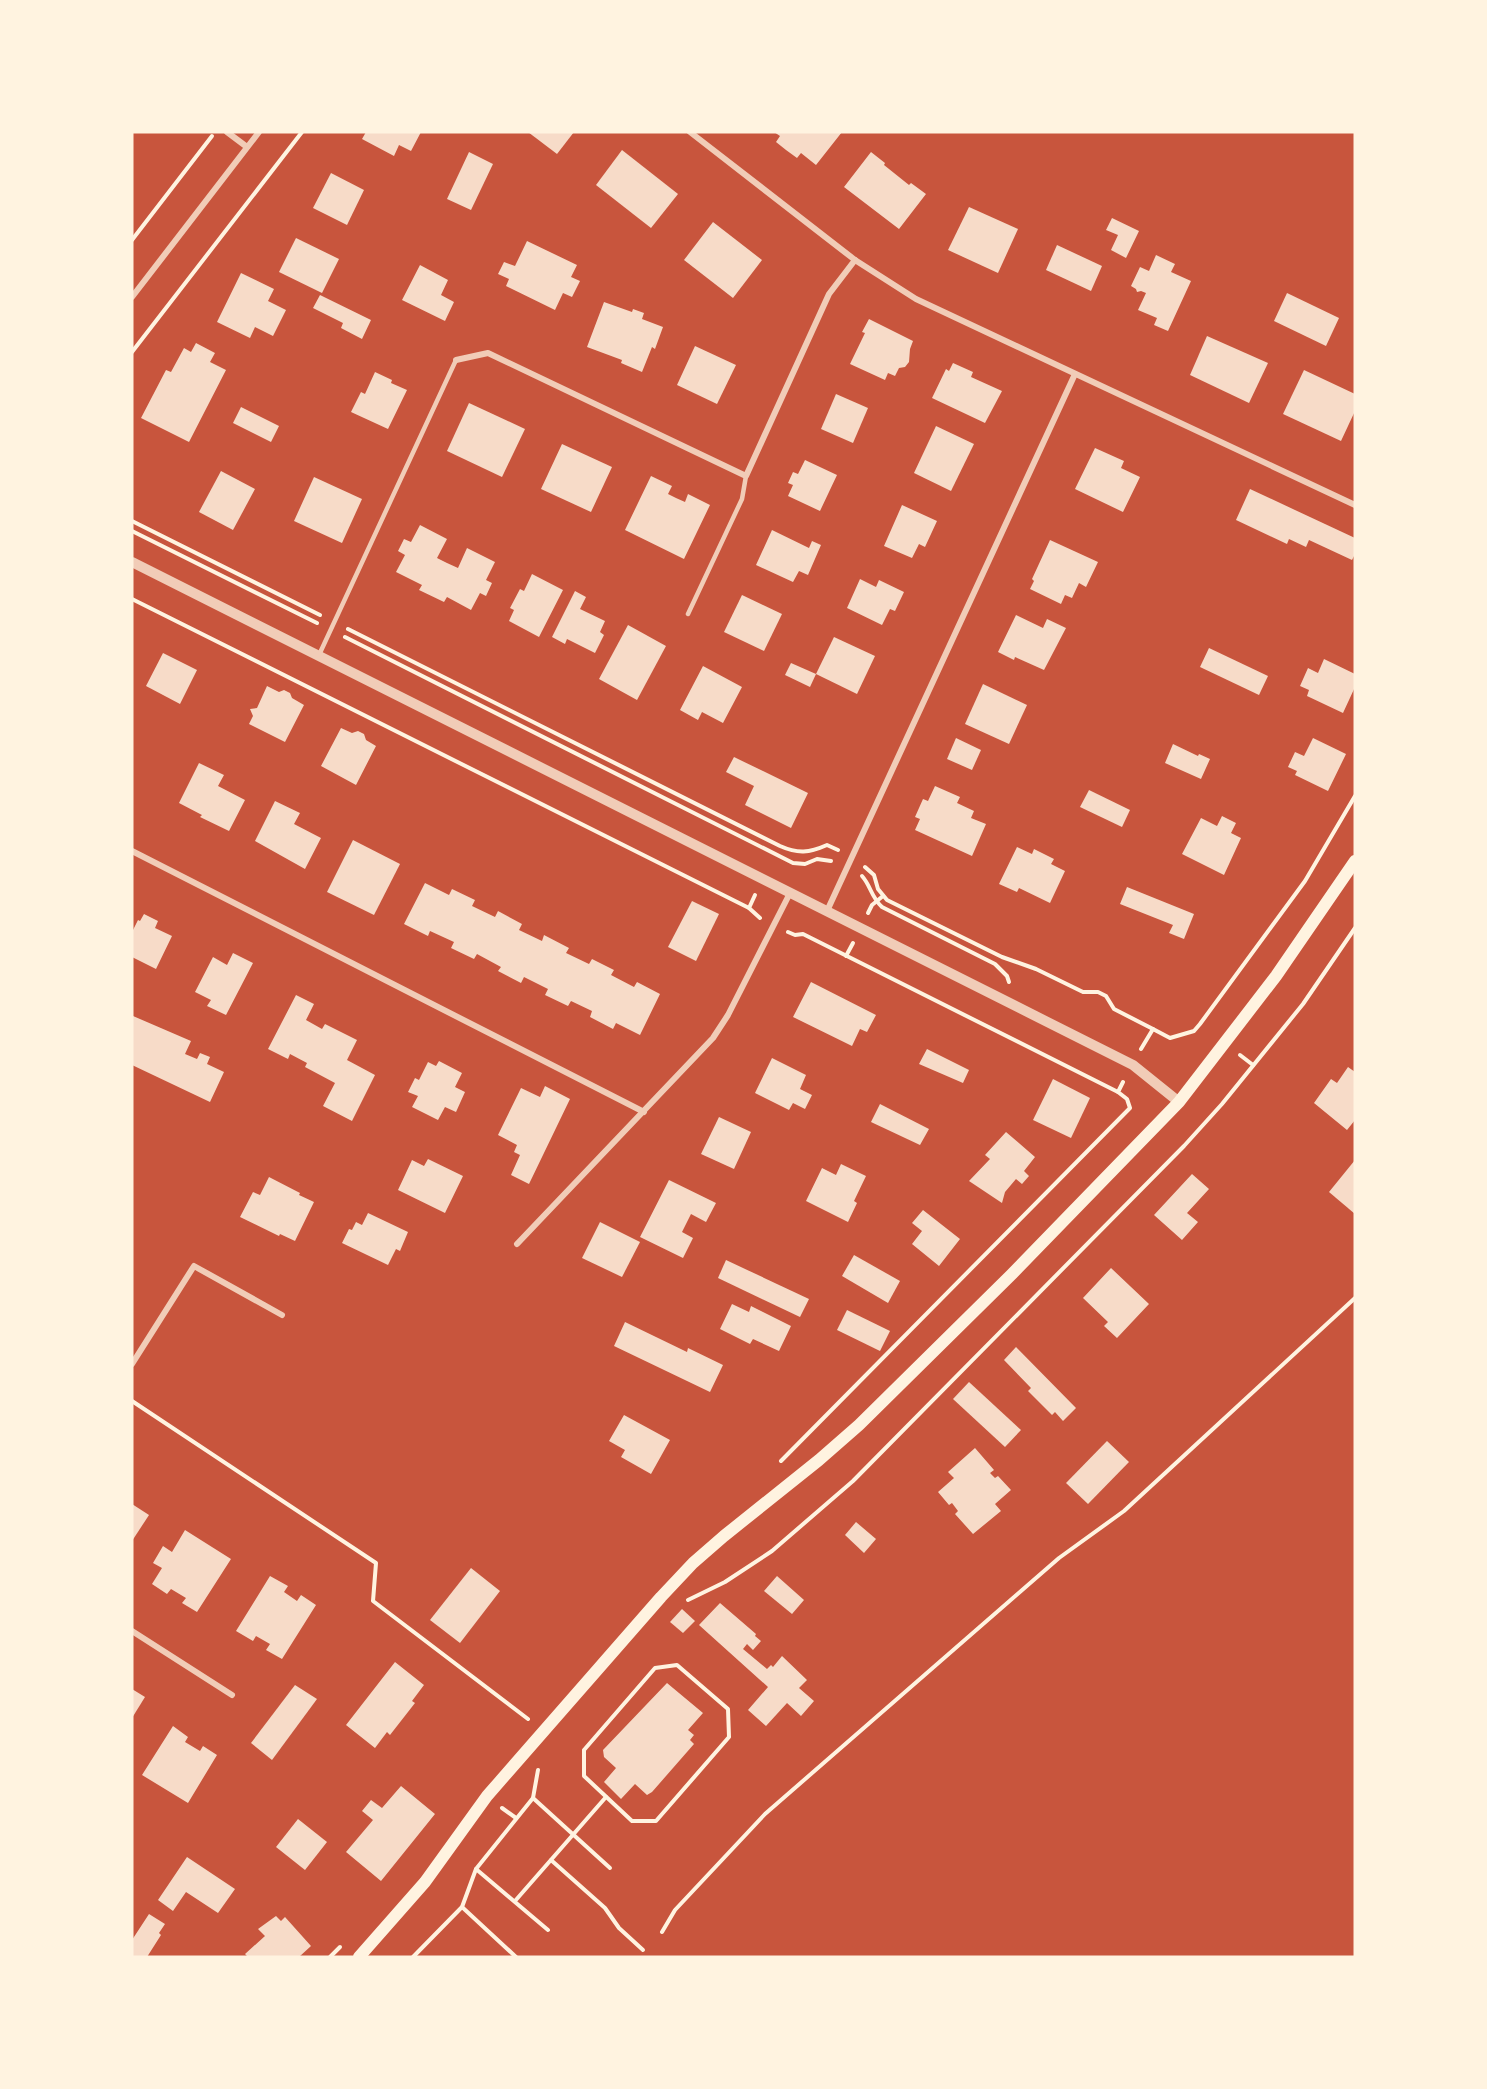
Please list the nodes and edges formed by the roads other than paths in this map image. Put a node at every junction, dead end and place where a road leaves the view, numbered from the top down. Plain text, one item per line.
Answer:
1 (227, 132) edge
2 (259, 132) edge
3 (690, 132) edge
4 (247, 147) junction
5 (855, 260) junction
6 (132, 297) edge
7 (456, 360) joint
8 (1075, 374) junction
9 (746, 476) junction
10 (1355, 505) edge
11 (132, 562) edge
12 (688, 614) dead end
13 (319, 655) junction
14 (132, 851) edge
15 (1355, 861) edge
16 (790, 893) junction
17 (827, 911) junction
18 (1179, 1102) junction
19 (644, 1112) junction
20 (517, 1244) dead end
21 (282, 1315) dead end
22 (132, 1364) edge
23 (132, 1631) edge
24 (232, 1695) dead end
25 (360, 1957) edge

1 - 4 street
2 - 4 street
3 - 5 street
4 - 6 street
5 - 8 street
5 - 9 street
7 - 9 street
7 - 13 lane
8 - 10 street
8 - 17 street
9 - 12 lane
11 - 13 street
13 - 16 street
14 - 19 street
15 - 18 main road
16 - 17 street
16 - 19 street
17 - 18 street
18 - 25 main road
19 - 20 street
21 - 22 street
23 - 24 street

